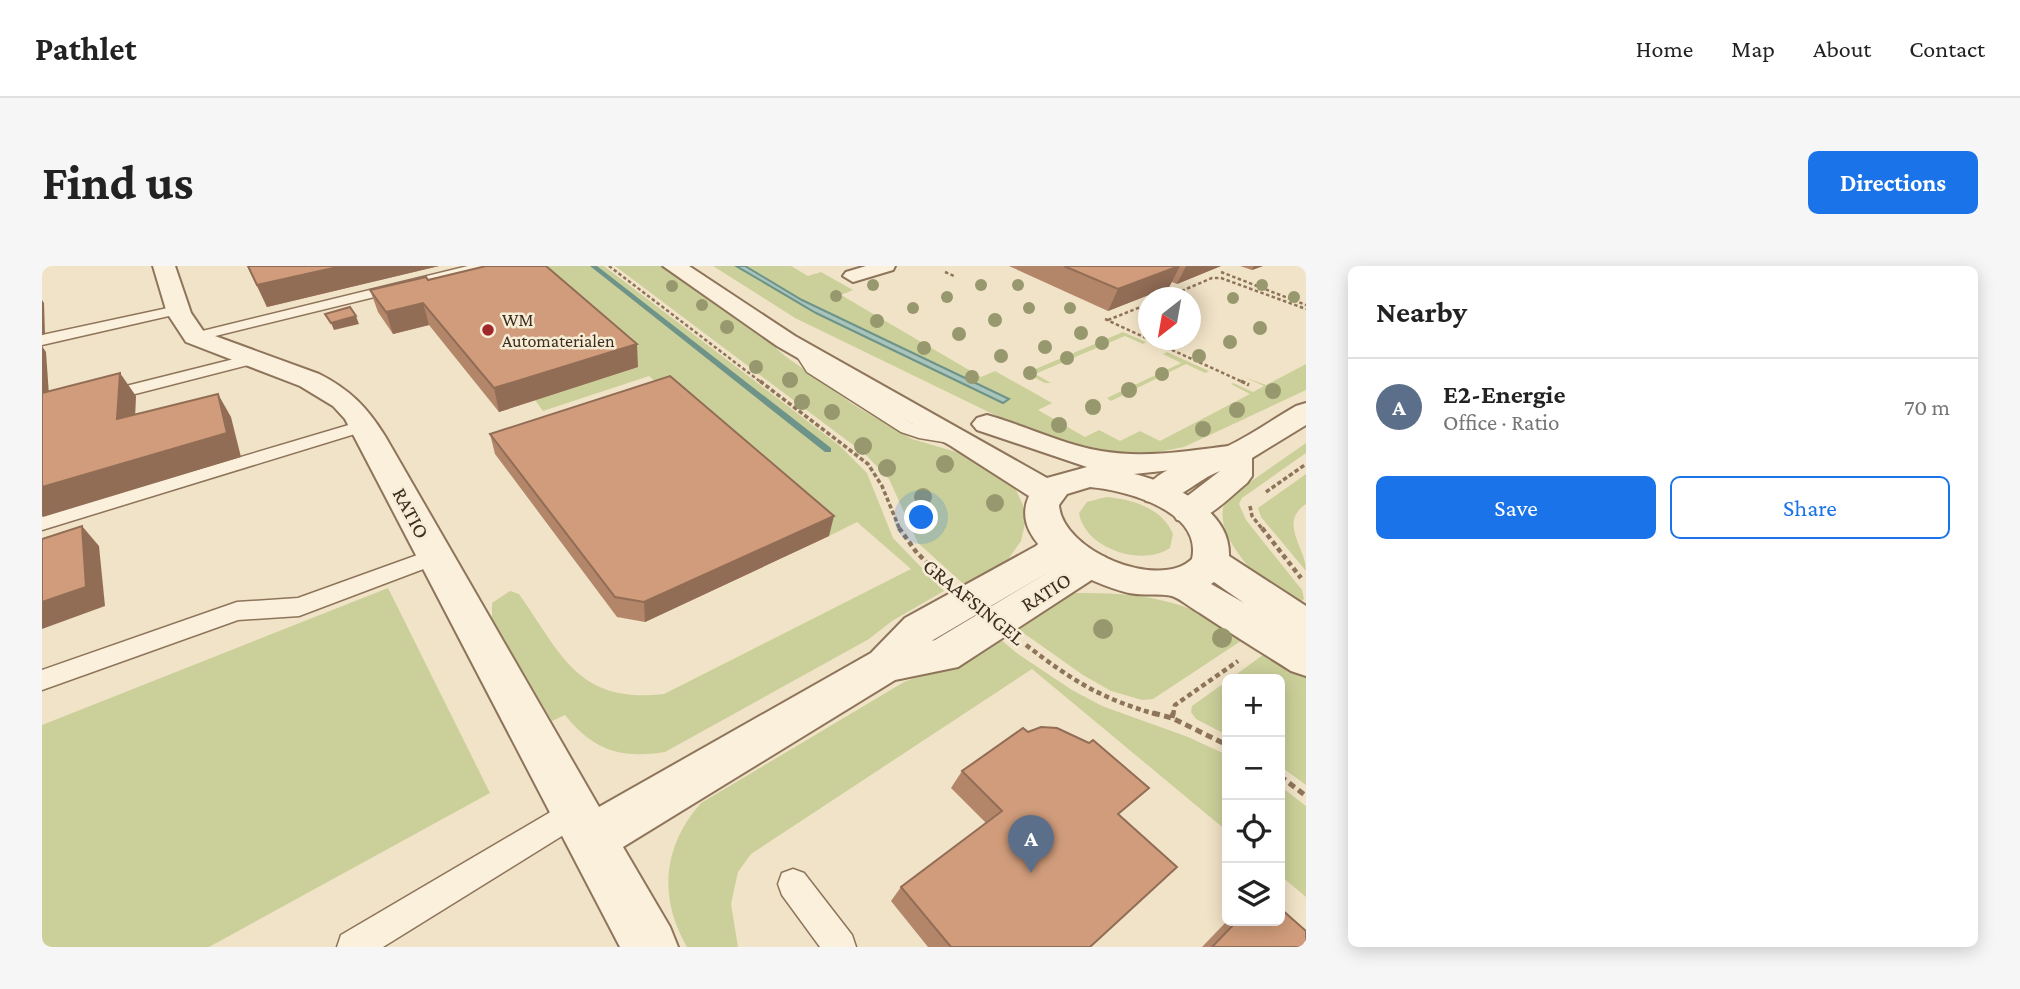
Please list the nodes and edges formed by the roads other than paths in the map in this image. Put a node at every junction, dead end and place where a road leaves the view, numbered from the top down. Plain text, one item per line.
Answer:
1 (164, 266) edge
2 (484, 266) edge
3 (674, 266) edge
4 (697, 266) edge
5 (886, 266) edge
6 (853, 276) dead end
7 (186, 324) junction
8 (42, 340) edge
9 (240, 356) junction
10 (93, 394) edge
11 (1306, 412) edge
12 (966, 420) junction
13 (362, 426) junction
14 (1237, 454) junction
15 (1061, 485) junction
16 (1158, 493) junction
17 (1189, 512) junction
18 (42, 523) edge
19 (1060, 544) junction
20 (434, 557) junction
21 (1210, 561) junction
22 (1092, 566) junction
23 (1178, 582) junction
24 (983, 611) junction
25 (1289, 631) edge
26 (1306, 659) edge
27 (42, 680) edge
28 (583, 825) junction
29 (793, 884) dead end
30 (353, 947) edge
31 (650, 947) edge
32 (840, 947) edge

1 - 7 street
2 - 7 lane
3 - 12 street
4 - 12 street
5 - 6 street
7 - 8 lane
7 - 9 street, RATIO
9 - 10 lane
9 - 13 street, RATIO
11 - 14 street
12 - 14 street
12 - 15 street
13 - 18 lane
13 - 20 street, RATIO
14 - 16 street
14 - 17 street
15 - 16 street
15 - 19 street
16 - 17 street
17 - 21 street
19 - 22 street
19 - 24 street, RATIO
20 - 27 lane
20 - 28 street, RATIO
21 - 23 street
21 - 25 street
22 - 23 street
22 - 24 street, RATIO
23 - 25 street
24 - 28 street, RATIO
25 - 26 street
28 - 30 lane
28 - 31 street, RATIO
29 - 32 lane

